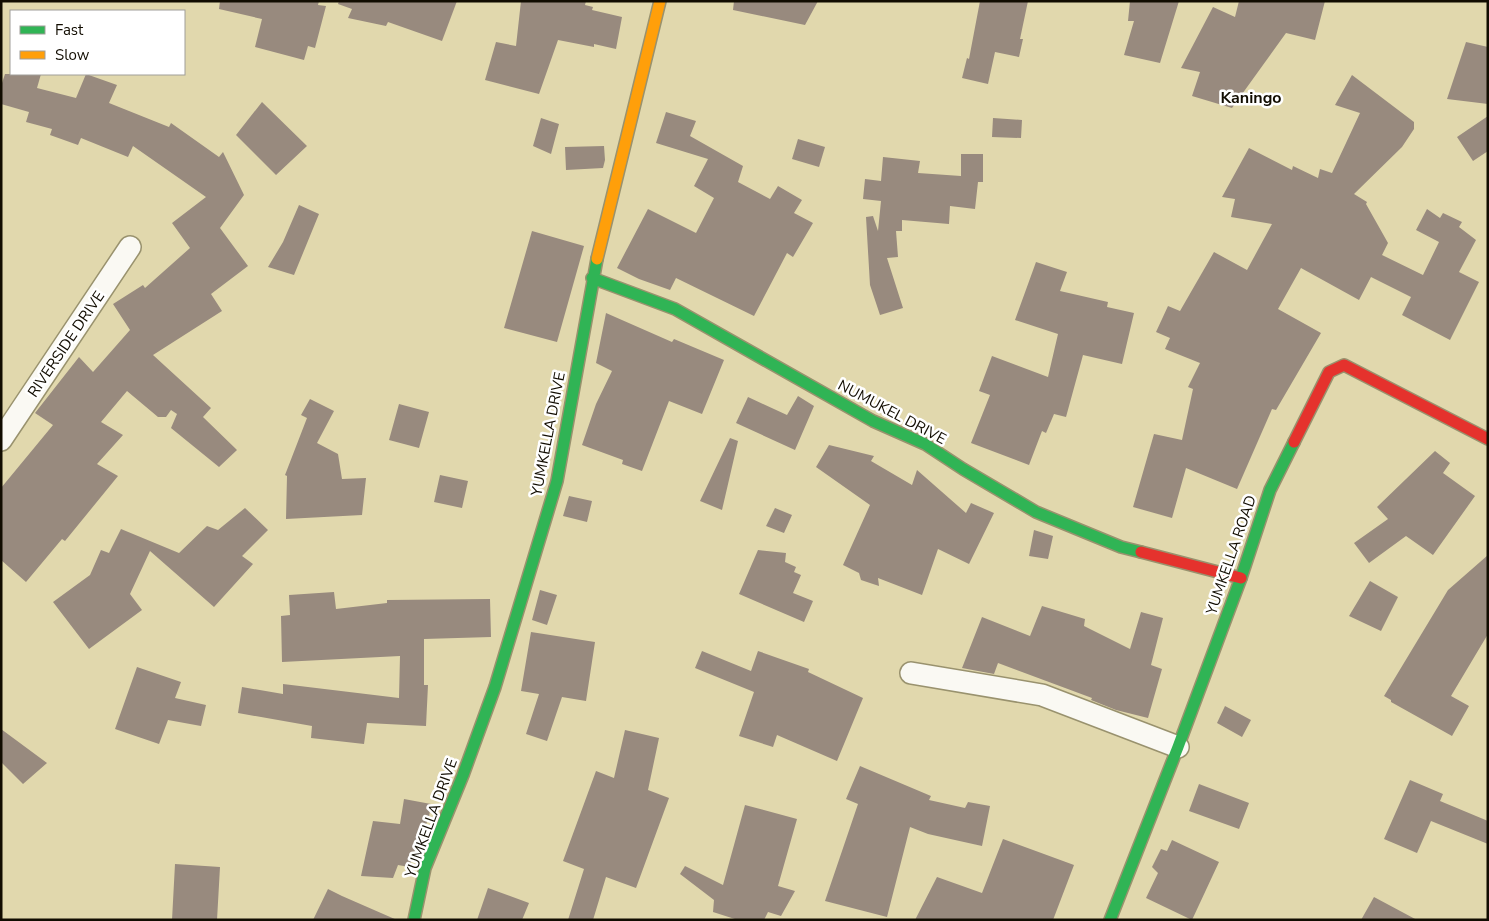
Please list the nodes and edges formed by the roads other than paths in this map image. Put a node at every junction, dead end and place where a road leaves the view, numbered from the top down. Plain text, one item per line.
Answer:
1 (660, 1) edge
2 (130, 247) dead end
3 (592, 278) junction
4 (1488, 439) edge
5 (1, 440) edge
6 (1241, 578) junction
7 (911, 673) dead end
8 (1178, 747) junction
9 (414, 920) edge
10 (1110, 920) edge

1 - 3 street, YUMKELLA DRIVE
2 - 5 street, RIVERSIDE DRIVE
3 - 6 street, NUMUKEL DRIVE
3 - 9 street, YUMKELLA DRIVE
4 - 6 street, YUMKELLA ROAD
6 - 8 street, YUMKELLA ROAD
7 - 8 street
8 - 10 street, YUMKELLA ROAD

